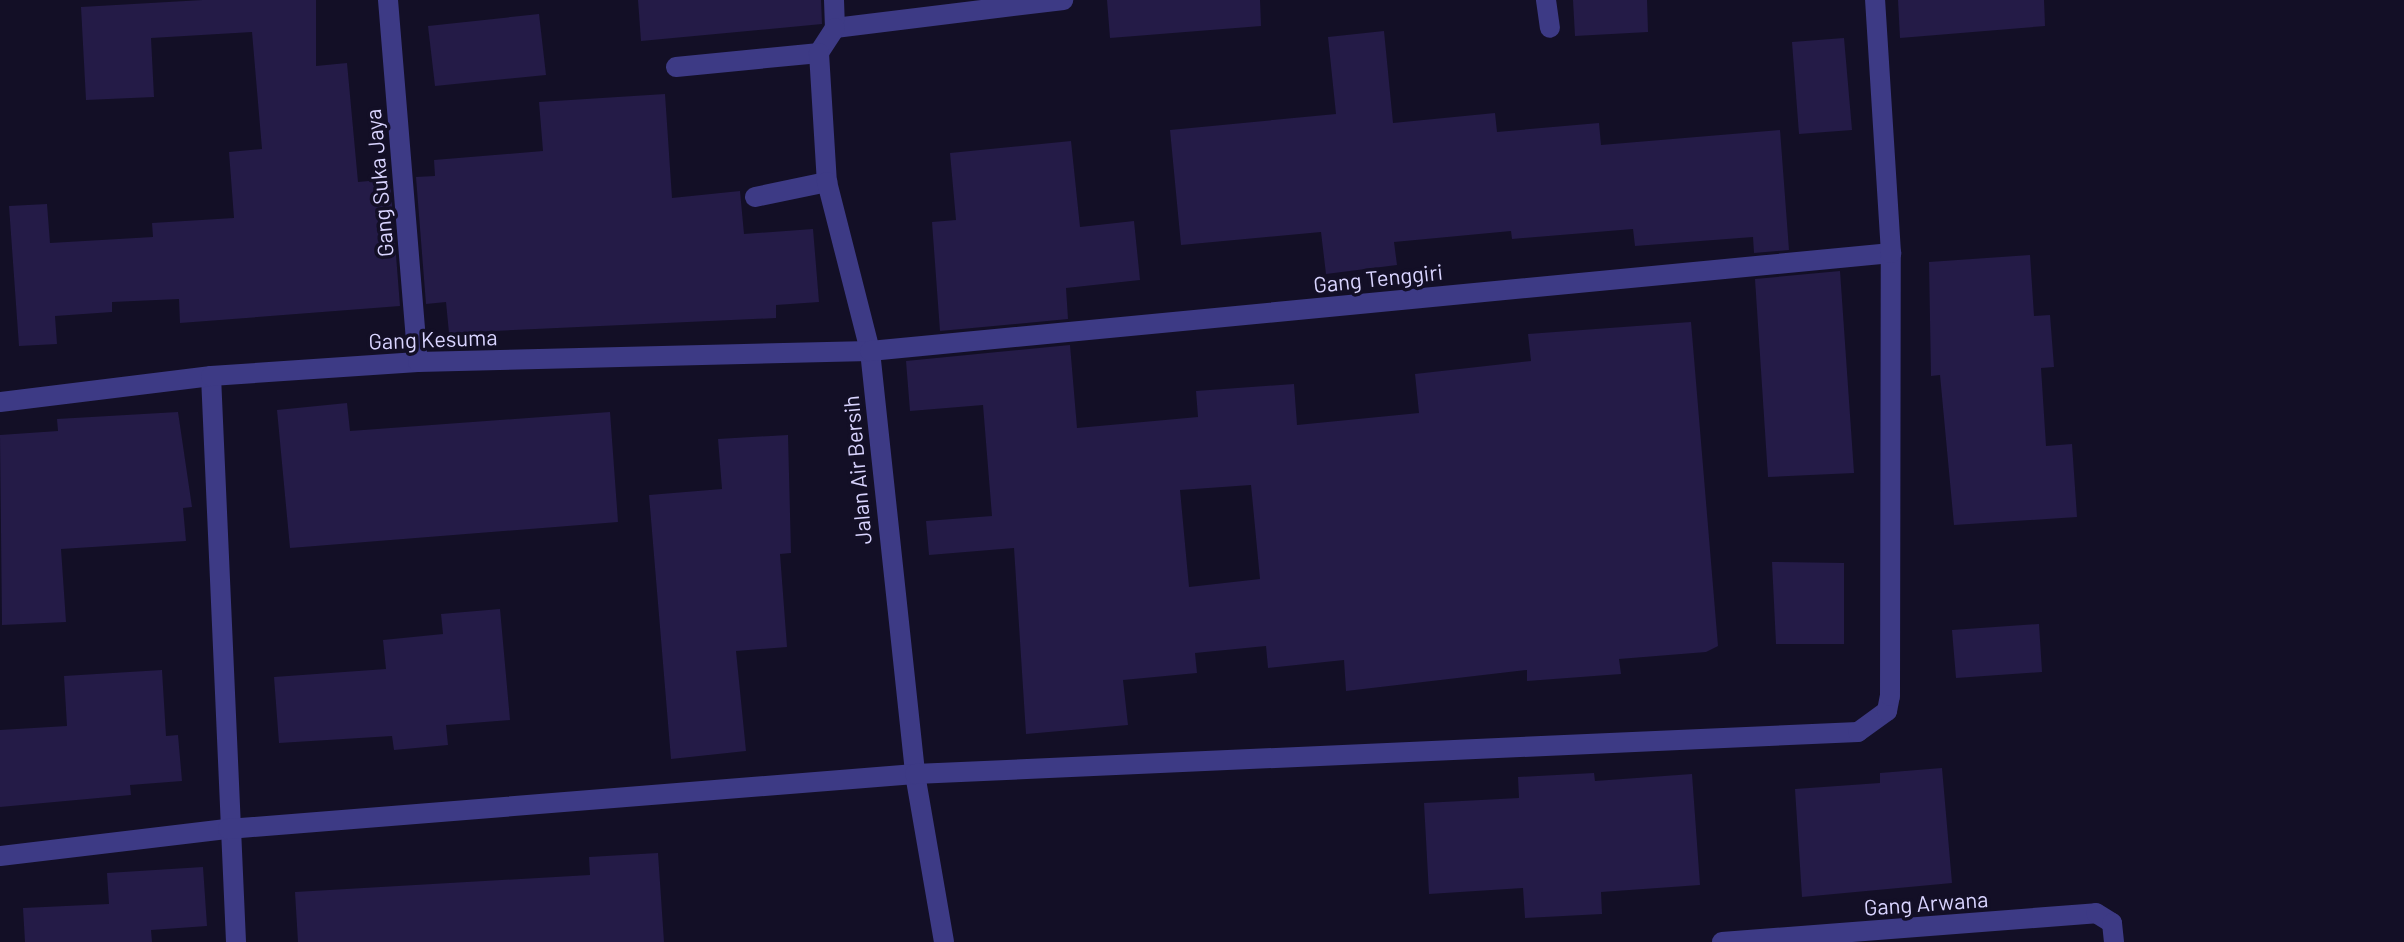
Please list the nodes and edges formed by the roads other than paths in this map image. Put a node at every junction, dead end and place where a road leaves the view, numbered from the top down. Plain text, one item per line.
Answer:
1 (388, 0) edge
2 (834, 0) edge
3 (1063, 0) edge
4 (1546, 0) edge
5 (1875, 0) edge
6 (835, 28) junction
7 (1550, 28) dead end
8 (819, 53) junction
9 (676, 67) dead end
10 (827, 182) junction
11 (755, 197) dead end
12 (1891, 253) junction
13 (870, 351) junction
14 (418, 362) junction
15 (211, 376) junction
16 (0, 402) edge
17 (915, 774) junction
18 (228, 829) junction
19 (0, 856) edge
20 (236, 942) edge
21 (944, 942) edge
22 (1722, 942) edge
23 (2114, 942) edge

1 - 14 street, Gang Suka Jaya
2 - 6 street
3 - 6 street
4 - 7 street
5 - 12 street
6 - 8 street
8 - 9 street
8 - 10 street, Jalan Air Bersih
10 - 11 street
10 - 13 street, Jalan Air Bersih
12 - 13 street, Gang Tenggiri
12 - 17 street
13 - 14 street, Gang Kesuma
13 - 17 street, Jalan Air Bersih
14 - 15 street, Gang Kesuma
15 - 16 street, Gang Kesuma
15 - 18 street
17 - 18 street
17 - 21 street, Jalan Air Bersih
18 - 19 street
18 - 20 street
22 - 23 street, Gang Arwana

